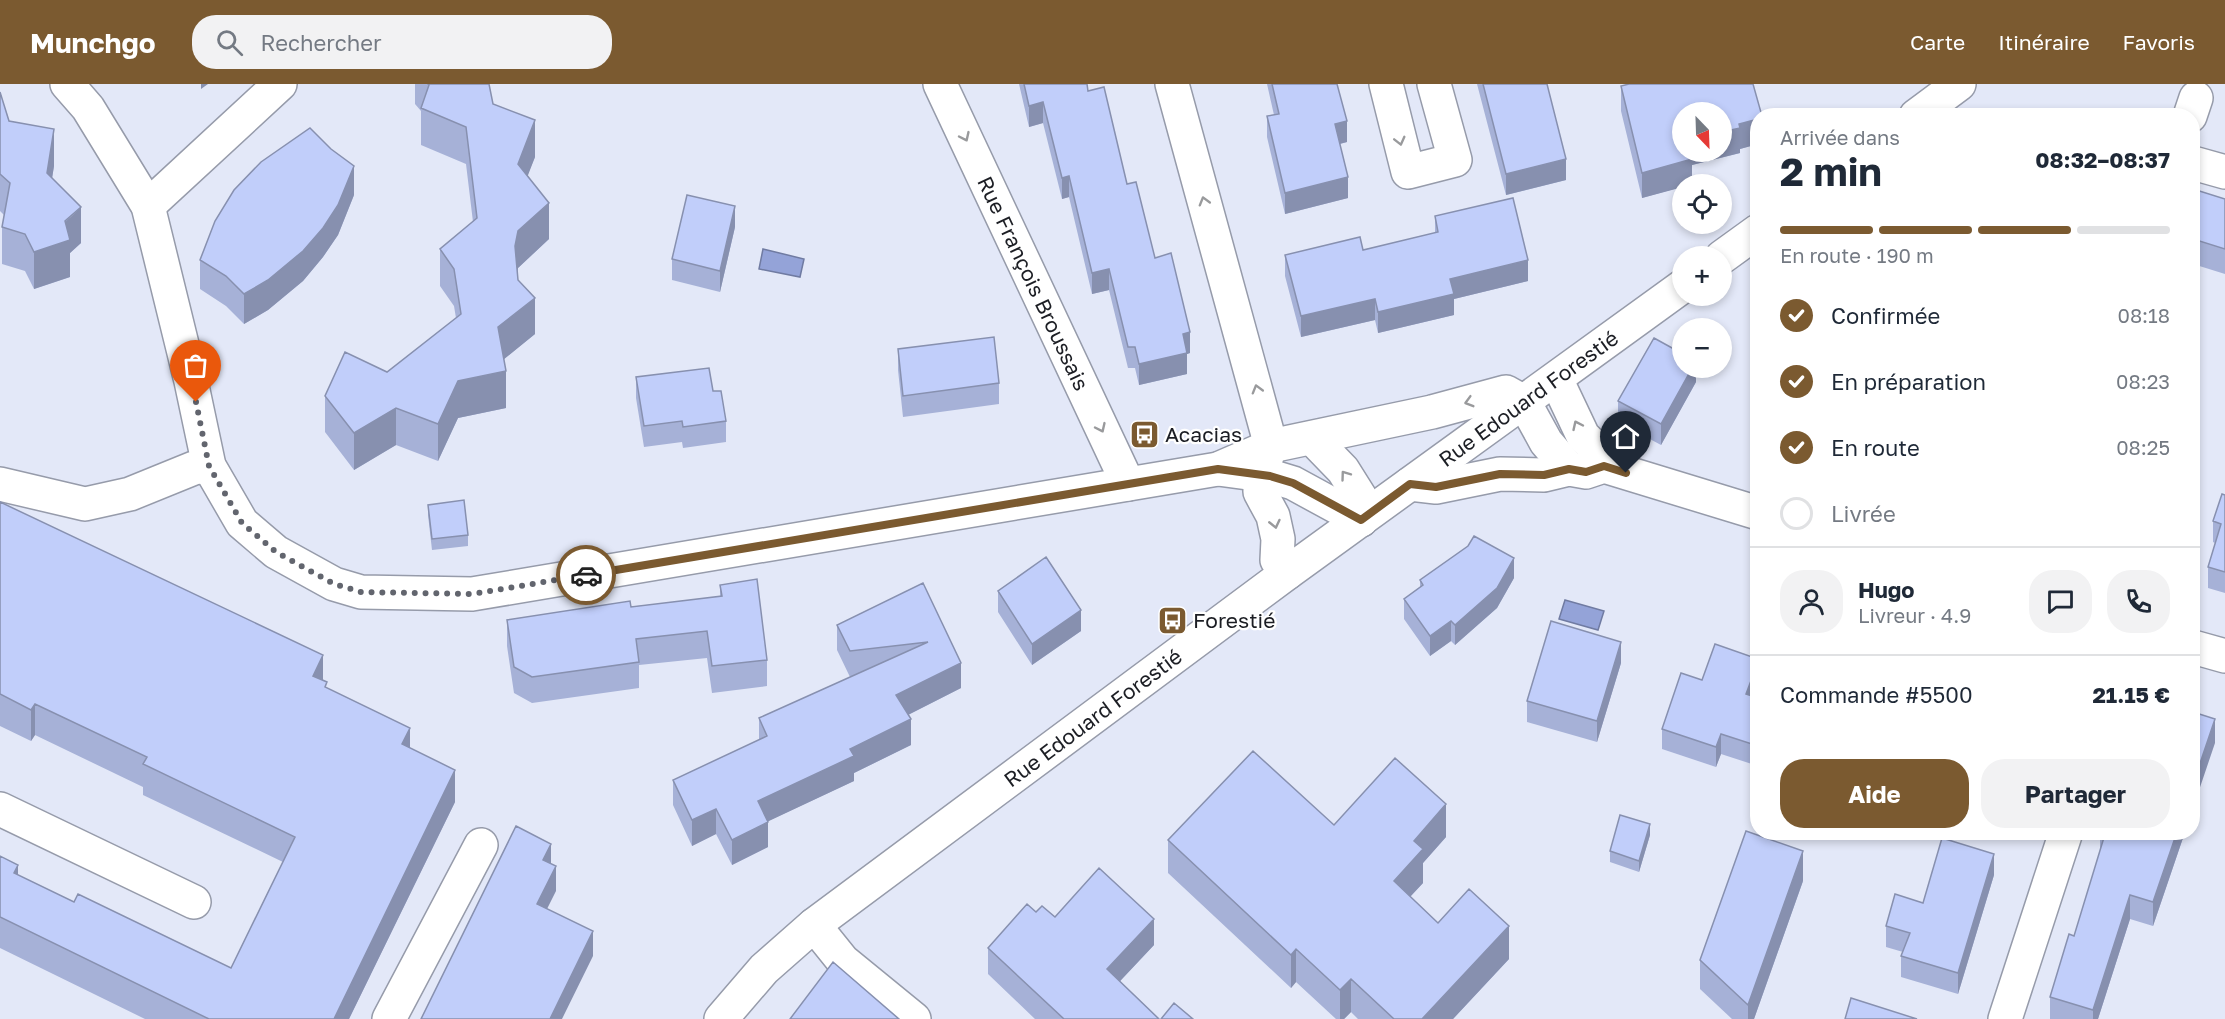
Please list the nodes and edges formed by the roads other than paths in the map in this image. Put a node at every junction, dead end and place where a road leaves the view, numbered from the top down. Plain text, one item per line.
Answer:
1 (67, 84) edge
2 (280, 84) edge
3 (940, 84) edge
4 (1172, 84) edge
5 (1386, 84) edge
6 (1434, 84) edge
7 (1959, 84) edge
8 (1927, 108) edge
9 (2200, 165) edge
10 (2225, 172) edge
11 (148, 206) junction
12 (1750, 237) edge
13 (1732, 250) edge
14 (1672, 294) edge
15 (1556, 379) junction
16 (1524, 402) junction
17 (1312, 438) junction
18 (1266, 460) junction
19 (209, 466) junction
20 (1604, 466) junction
21 (1569, 469) junction
22 (0, 484) edge
23 (1128, 484) junction
24 (1410, 484) junction
25 (1750, 511) edge
26 (1361, 520) junction
27 (1287, 573) junction
28 (2200, 648) edge
29 (2225, 656) edge
30 (0, 809) edge
31 (2063, 840) edge
32 (481, 846) dead end
33 (194, 902) dead end
34 (814, 925) junction
35 (389, 1019) edge
36 (721, 1019) edge
37 (914, 1019) edge
38 (2005, 1019) edge

1 - 11 street
2 - 11 street
3 -> 23 street, Rue François Broussais
18 -> 4 street
5 -> 6 street
7 - 8 street
9 - 10 street
11 - 19 street
12 - 13 street
14 - 15 street, Rue Edouard Forestié
15 - 16 street, Rue Edouard Forestié
20 -> 15 street
16 -> 17 street
16 - 21 street
16 - 24 street, Rue Edouard Forestié
17 - 18 street
26 -> 17 street
18 - 23 street
18 - 26 street
18 -> 27 street
19 - 22 street
19 - 23 street
20 - 21 street
20 - 25 street
21 - 24 street
24 - 26 street, Rue Edouard Forestié
26 - 27 street, Rue Edouard Forestié
27 - 34 street, Rue Edouard Forestié
28 - 29 street
30 - 33 street
31 - 38 street
32 - 35 street
34 - 36 street, Rue Edouard Forestié
34 - 37 street

